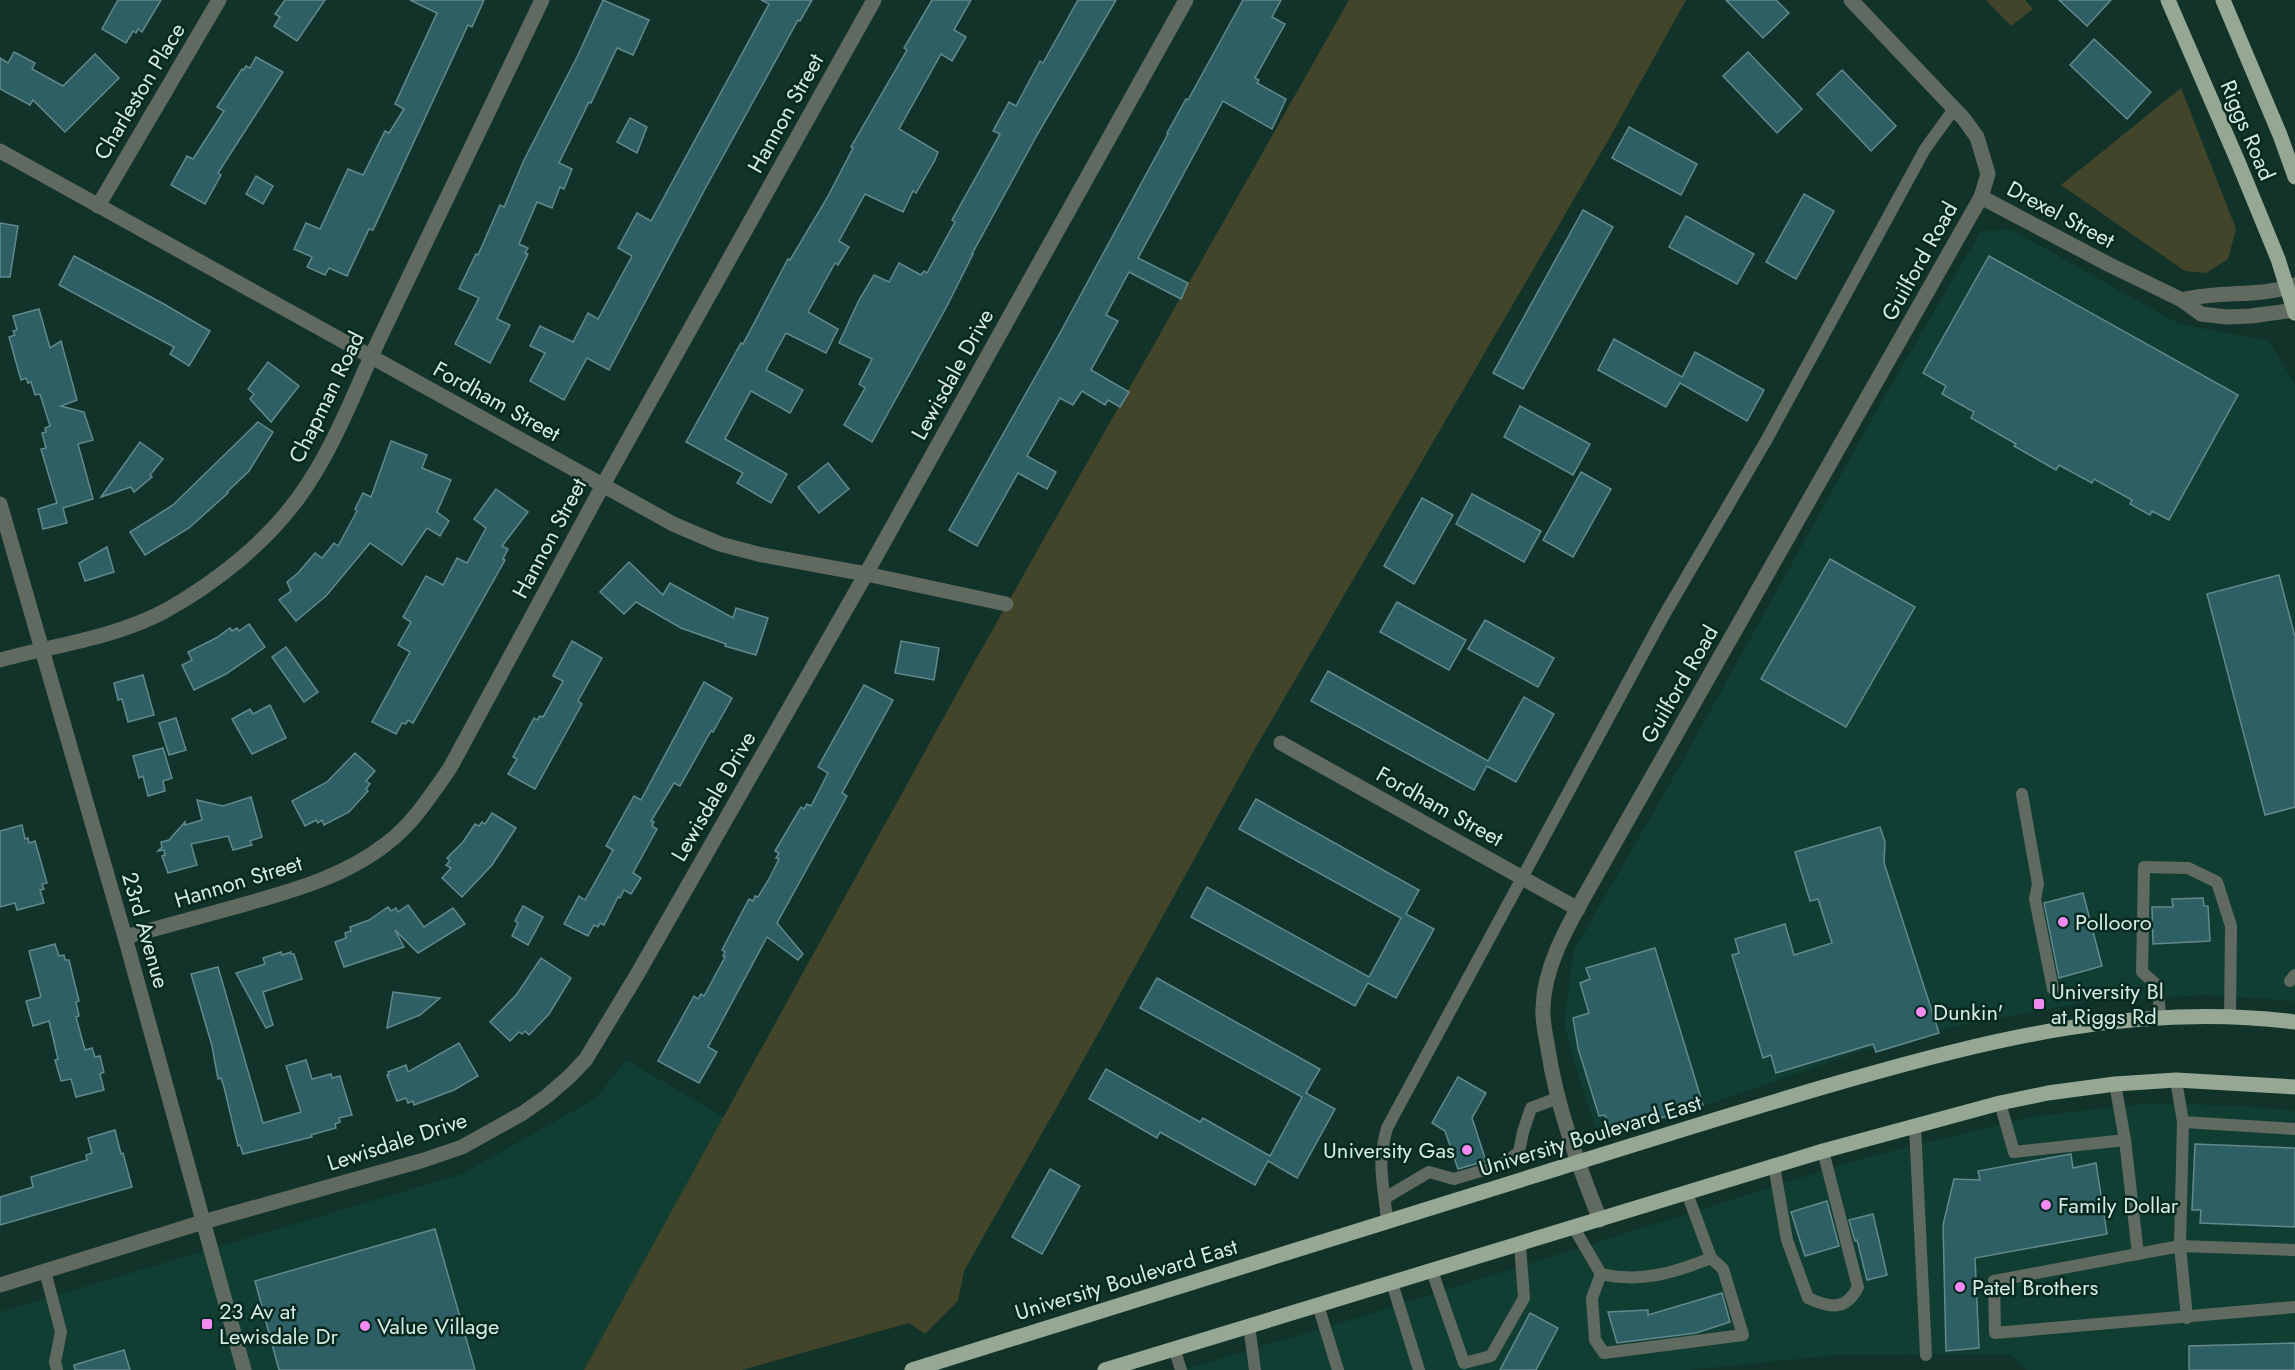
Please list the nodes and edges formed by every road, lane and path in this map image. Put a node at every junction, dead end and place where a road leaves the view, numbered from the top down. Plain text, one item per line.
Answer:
1 (219, 0) edge
2 (542, 0) edge
3 (874, 0) edge
4 (1186, 0) edge
5 (1851, 0) edge
6 (2168, 0) edge
7 (2223, 0) edge
8 (1954, 109) junction
9 (0, 151) edge
10 (2295, 177) edge
11 (1981, 197) junction
12 (98, 206) junction
13 (2291, 287) edge
14 (2182, 300) junction
15 (2295, 311) edge
16 (370, 357) junction
17 (603, 485) junction
18 (0, 504) edge
19 (866, 574) junction
20 (1006, 604) dead end
21 (41, 649) junction
22 (0, 660) edge
23 (1281, 743) dead end
24 (2022, 794) dead end
25 (1522, 878) junction
26 (1578, 909) junction
27 (125, 937) junction
28 (2053, 989) dead end
29 (2160, 1017) junction
30 (2230, 1018) junction
31 (2295, 1022) edge
32 (2176, 1080) junction
33 (2115, 1084) junction
34 (2295, 1087) edge
35 (1558, 1098) junction
36 (2000, 1104) junction
37 (2183, 1122) junction
38 (1915, 1126) junction
39 (2295, 1129) edge
40 (2125, 1140) junction
41 (1823, 1151) junction
42 (1577, 1162) junction
43 (1774, 1166) junction
44 (1688, 1193) junction
45 (1385, 1198) junction
46 (1600, 1220) junction
47 (1387, 1221) junction
48 (203, 1222) junction
49 (1574, 1228) junction
50 (1520, 1245) junction
51 (2180, 1246) junction
52 (2295, 1250) edge
53 (2138, 1254) junction
54 (1711, 1258) junction
55 (45, 1271) junction
56 (1432, 1271) junction
57 (1601, 1274) junction
58 (1392, 1283) junction
59 (0, 1285) edge
60 (1318, 1305) junction
61 (2295, 1307) edge
62 (2187, 1318) junction
63 (1250, 1325) junction
64 (1174, 1348) junction
65 (1926, 1355) dead end
66 (57, 1370) edge
67 (244, 1370) edge
68 (912, 1370) edge
69 (1106, 1370) edge
70 (1181, 1370) edge
71 (1255, 1370) edge
72 (1338, 1370) edge
73 (1419, 1370) edge

1 - 12 street, Charleston Place
2 - 16 street, Chapman Road
3 - 17 street, Hannon Street
4 - 19 street, Lewisdale Drive
5 - 8 street, Drexel Street
6 - 13 main road, Riggs Road
7 - 10 main road, Riggs Road
8 - 11 street, Drexel Street
8 - 25 lane
9 - 12 street, Fordham Street
11 - 14 street, Drexel Street
11 - 26 street, Guilford Road
12 - 16 street, Fordham Street
13 - 14 street
13 - 15 main road, Riggs Road
14 - 15 street, Drexel Street
16 - 17 street, Fordham Street
16 - 21 street, Chapman Road
17 - 19 street, Fordham Street
17 - 27 street, Hannon Street
18 - 21 street, 23rd Avenue
19 - 20 street, Fordham Street
19 - 48 street, Lewisdale Drive
21 - 22 street, Chapman Road
21 - 27 street, 23rd Avenue
23 - 25 street, Fordham Street
24 - 28 lane
25 - 26 street, Fordham Street
25 - 45 lane
26 - 35 street, Guilford Road
27 - 48 street, 23rd Avenue
29 - 30 main road, University Boulevard East
29 - 30 lane
29 - 42 main road, University Boulevard East
30 - 31 main road, University Boulevard East
32 - 33 main road
32 - 34 main road
32 - 37 lane
33 - 36 main road
33 - 40 lane
35 - 42 street, Guilford Road
35 - 45 lane
36 - 38 main road
36 - 40 lane
37 - 39 lane
37 - 51 lane
38 - 41 main road
38 - 65 lane
40 - 53 lane
41 - 43 main road
41 - 43 lane
42 - 46 street, Guilford Road
42 - 47 main road, University Boulevard East
43 - 44 main road
44 - 46 main road
44 - 54 lane
45 - 47 lane
46 - 49 main road
47 - 68 main road, University Boulevard East
48 - 55 street, Lewisdale Drive
48 - 67 street, 23rd Avenue
49 - 50 main road
49 - 57 lane
50 - 56 main road
50 - 56 lane
51 - 52 lane
51 - 53 lane
51 - 62 lane
53 - 62 lane
54 - 57 lane
54 - 57 lane
55 - 59 street, Lewisdale Drive
55 - 66 lane
56 - 58 main road
58 - 60 main road
58 - 73 lane
60 - 63 main road
60 - 72 lane
61 - 62 lane
63 - 64 main road
63 - 71 lane
64 - 69 main road
64 - 70 lane

